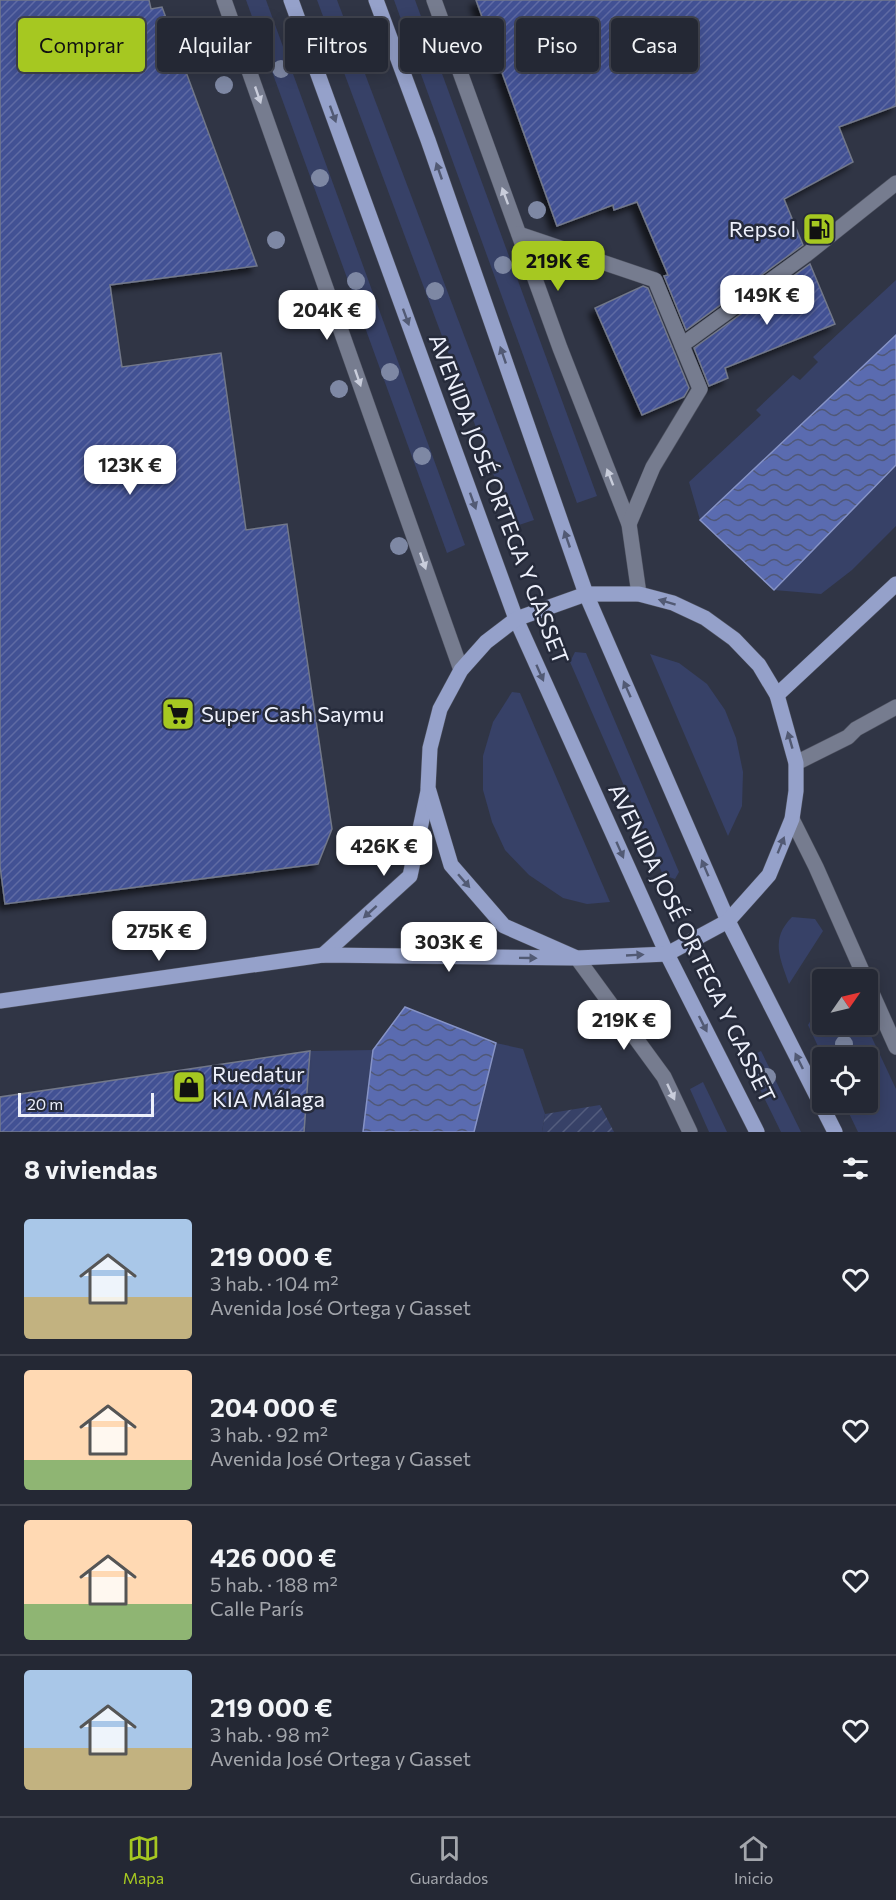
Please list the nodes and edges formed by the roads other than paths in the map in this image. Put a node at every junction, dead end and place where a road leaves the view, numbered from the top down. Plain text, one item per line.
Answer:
1 (224, 0) edge
2 (291, 0) edge
3 (376, 0) edge
4 (434, 0) edge
5 (896, 183) edge
6 (519, 234) junction
7 (682, 345) junction
8 (629, 524) junction
9 (896, 584) edge
10 (586, 594) junction
11 (639, 594) junction
12 (516, 619) junction
13 (461, 670) junction
14 (777, 695) junction
15 (896, 707) edge
16 (796, 763) junction
17 (428, 788) junction
18 (792, 819) junction
19 (728, 921) junction
20 (667, 954) junction
21 (323, 955) junction
22 (577, 958) junction
23 (861, 969) edge
24 (0, 1001) edge
25 (878, 1007) edge
26 (896, 1047) edge
27 (690, 1132) edge
28 (758, 1132) edge
29 (834, 1132) edge

1 -> 13 street
2 -> 12 main road, AVENIDA JOSÉ ORTEGA Y GASSET
10 -> 3 main road, AVENIDA JOSÉ ORTEGA Y GASSET
6 -> 4 street
5 - 7 street
6 - 7 street
8 -> 6 street
7 - 8 street
8 - 11 street
9 - 14 main road
10 - 11 main road
10 - 12 main road
19 -> 10 main road, AVENIDA JOSÉ ORTEGA Y GASSET
14 -> 11 main road
12 - 13 main road
12 -> 20 main road, AVENIDA JOSÉ ORTEGA Y GASSET
13 - 17 main road
16 -> 14 main road
15 - 16 street
16 - 18 main road
17 -> 21 main road
17 -> 22 main road
19 -> 18 main road
18 - 23 street
19 - 20 main road
29 -> 19 main road, AVENIDA JOSÉ ORTEGA Y GASSET
22 -> 20 main road
20 -> 28 main road, AVENIDA JOSÉ ORTEGA Y GASSET
21 -> 22 main road
21 - 24 main road
22 -> 27 street
25 - 26 street

